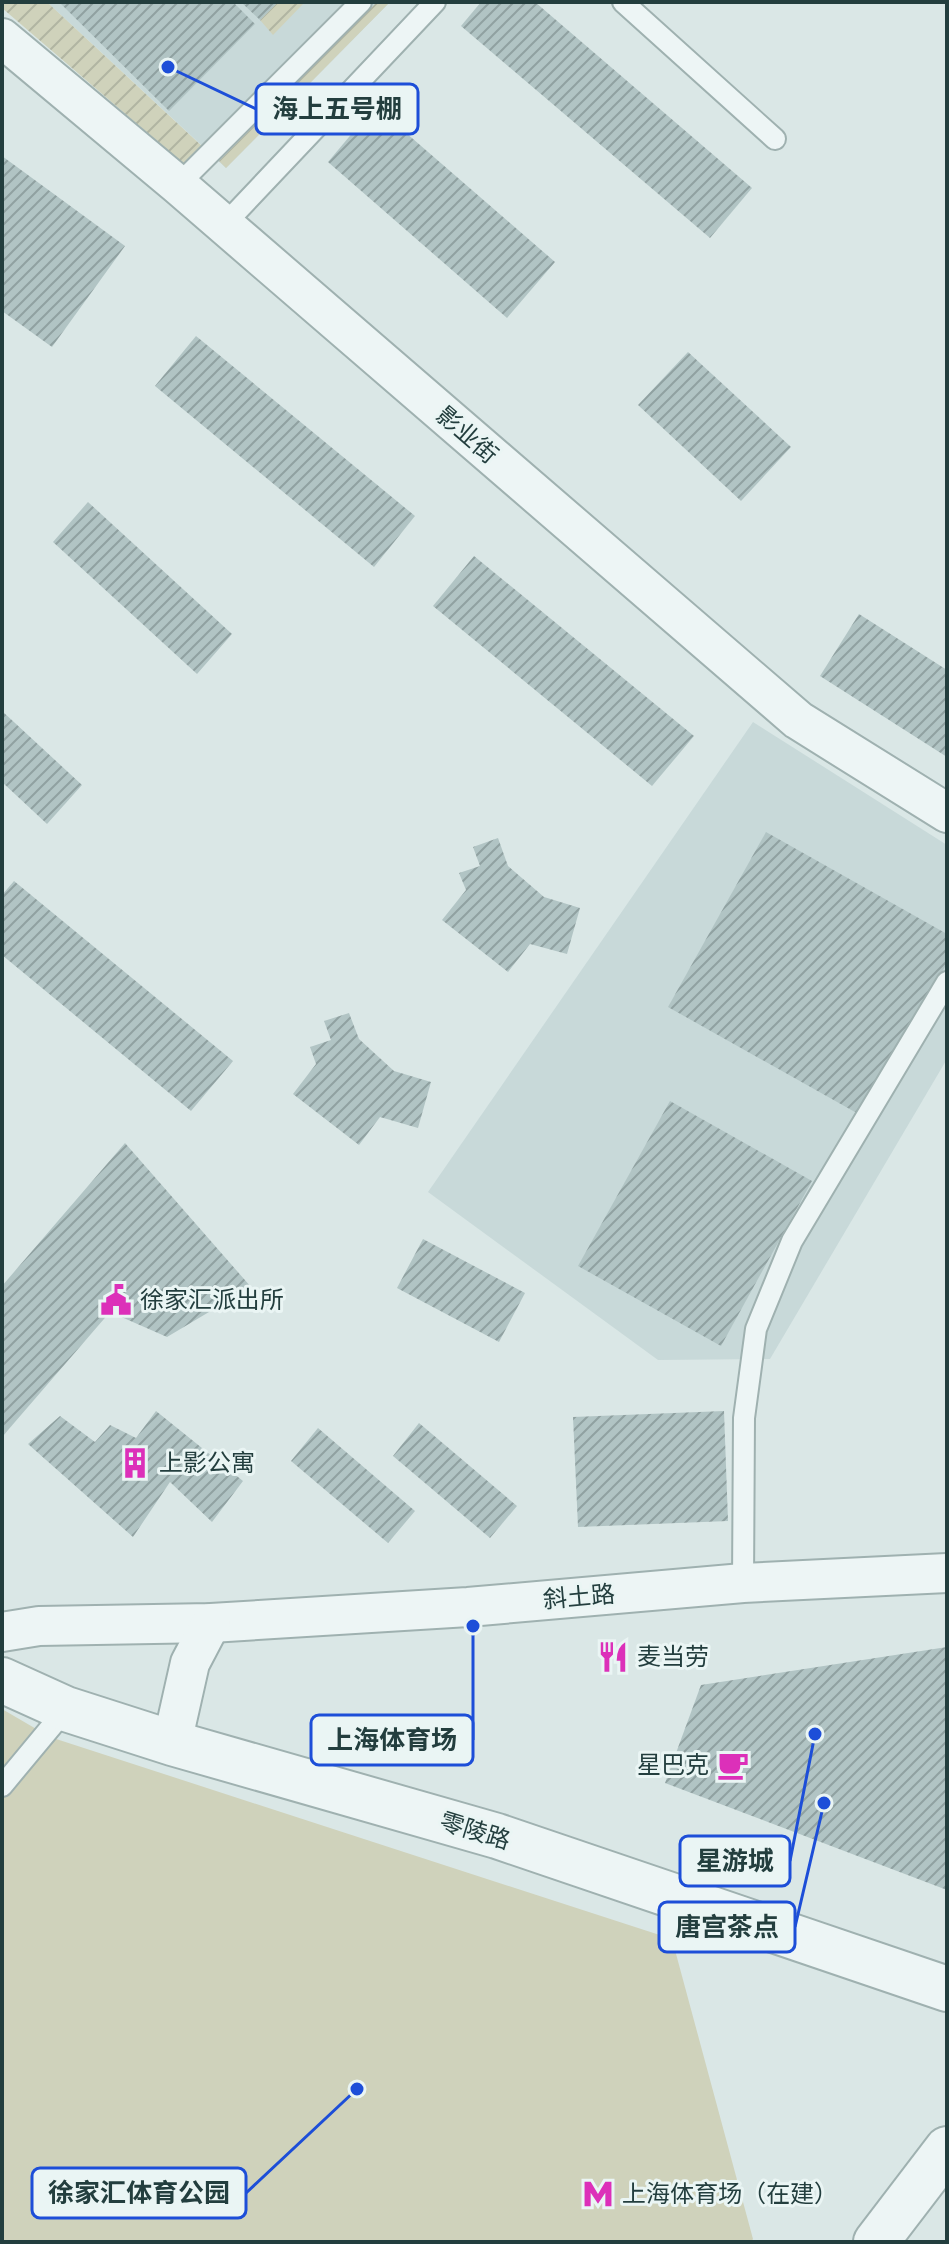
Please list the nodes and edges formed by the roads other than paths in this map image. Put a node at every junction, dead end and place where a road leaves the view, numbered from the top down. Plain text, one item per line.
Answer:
1 (361, 2) edge
2 (435, 2) edge
3 (623, 2) edge
4 (2, 38) edge
5 (775, 139) dead end
6 (178, 185) junction
7 (224, 225) junction
8 (947, 813) edge
9 (947, 982) edge
10 (947, 1573) edge
11 (743, 1583) junction
12 (211, 1623) junction
13 (2, 1632) edge
14 (2, 1680) edge
15 (66, 1709) junction
16 (172, 1743) junction
17 (2, 1786) edge
18 (947, 1989) edge
19 (947, 2149) edge
20 (876, 2242) edge

1 - 6 lane
2 - 7 lane
3 - 5 lane
4 - 6 street, 影业街
6 - 7 street, 影业街
7 - 8 street, 影业街
9 - 11 lane
10 - 11 street, 斜土路
11 - 12 street, 斜土路
12 - 13 street, 斜土路
12 - 16 street
14 - 15 street, 零陵路
15 - 16 street, 零陵路
15 - 17 lane
16 - 18 street, 零陵路
19 - 20 street

